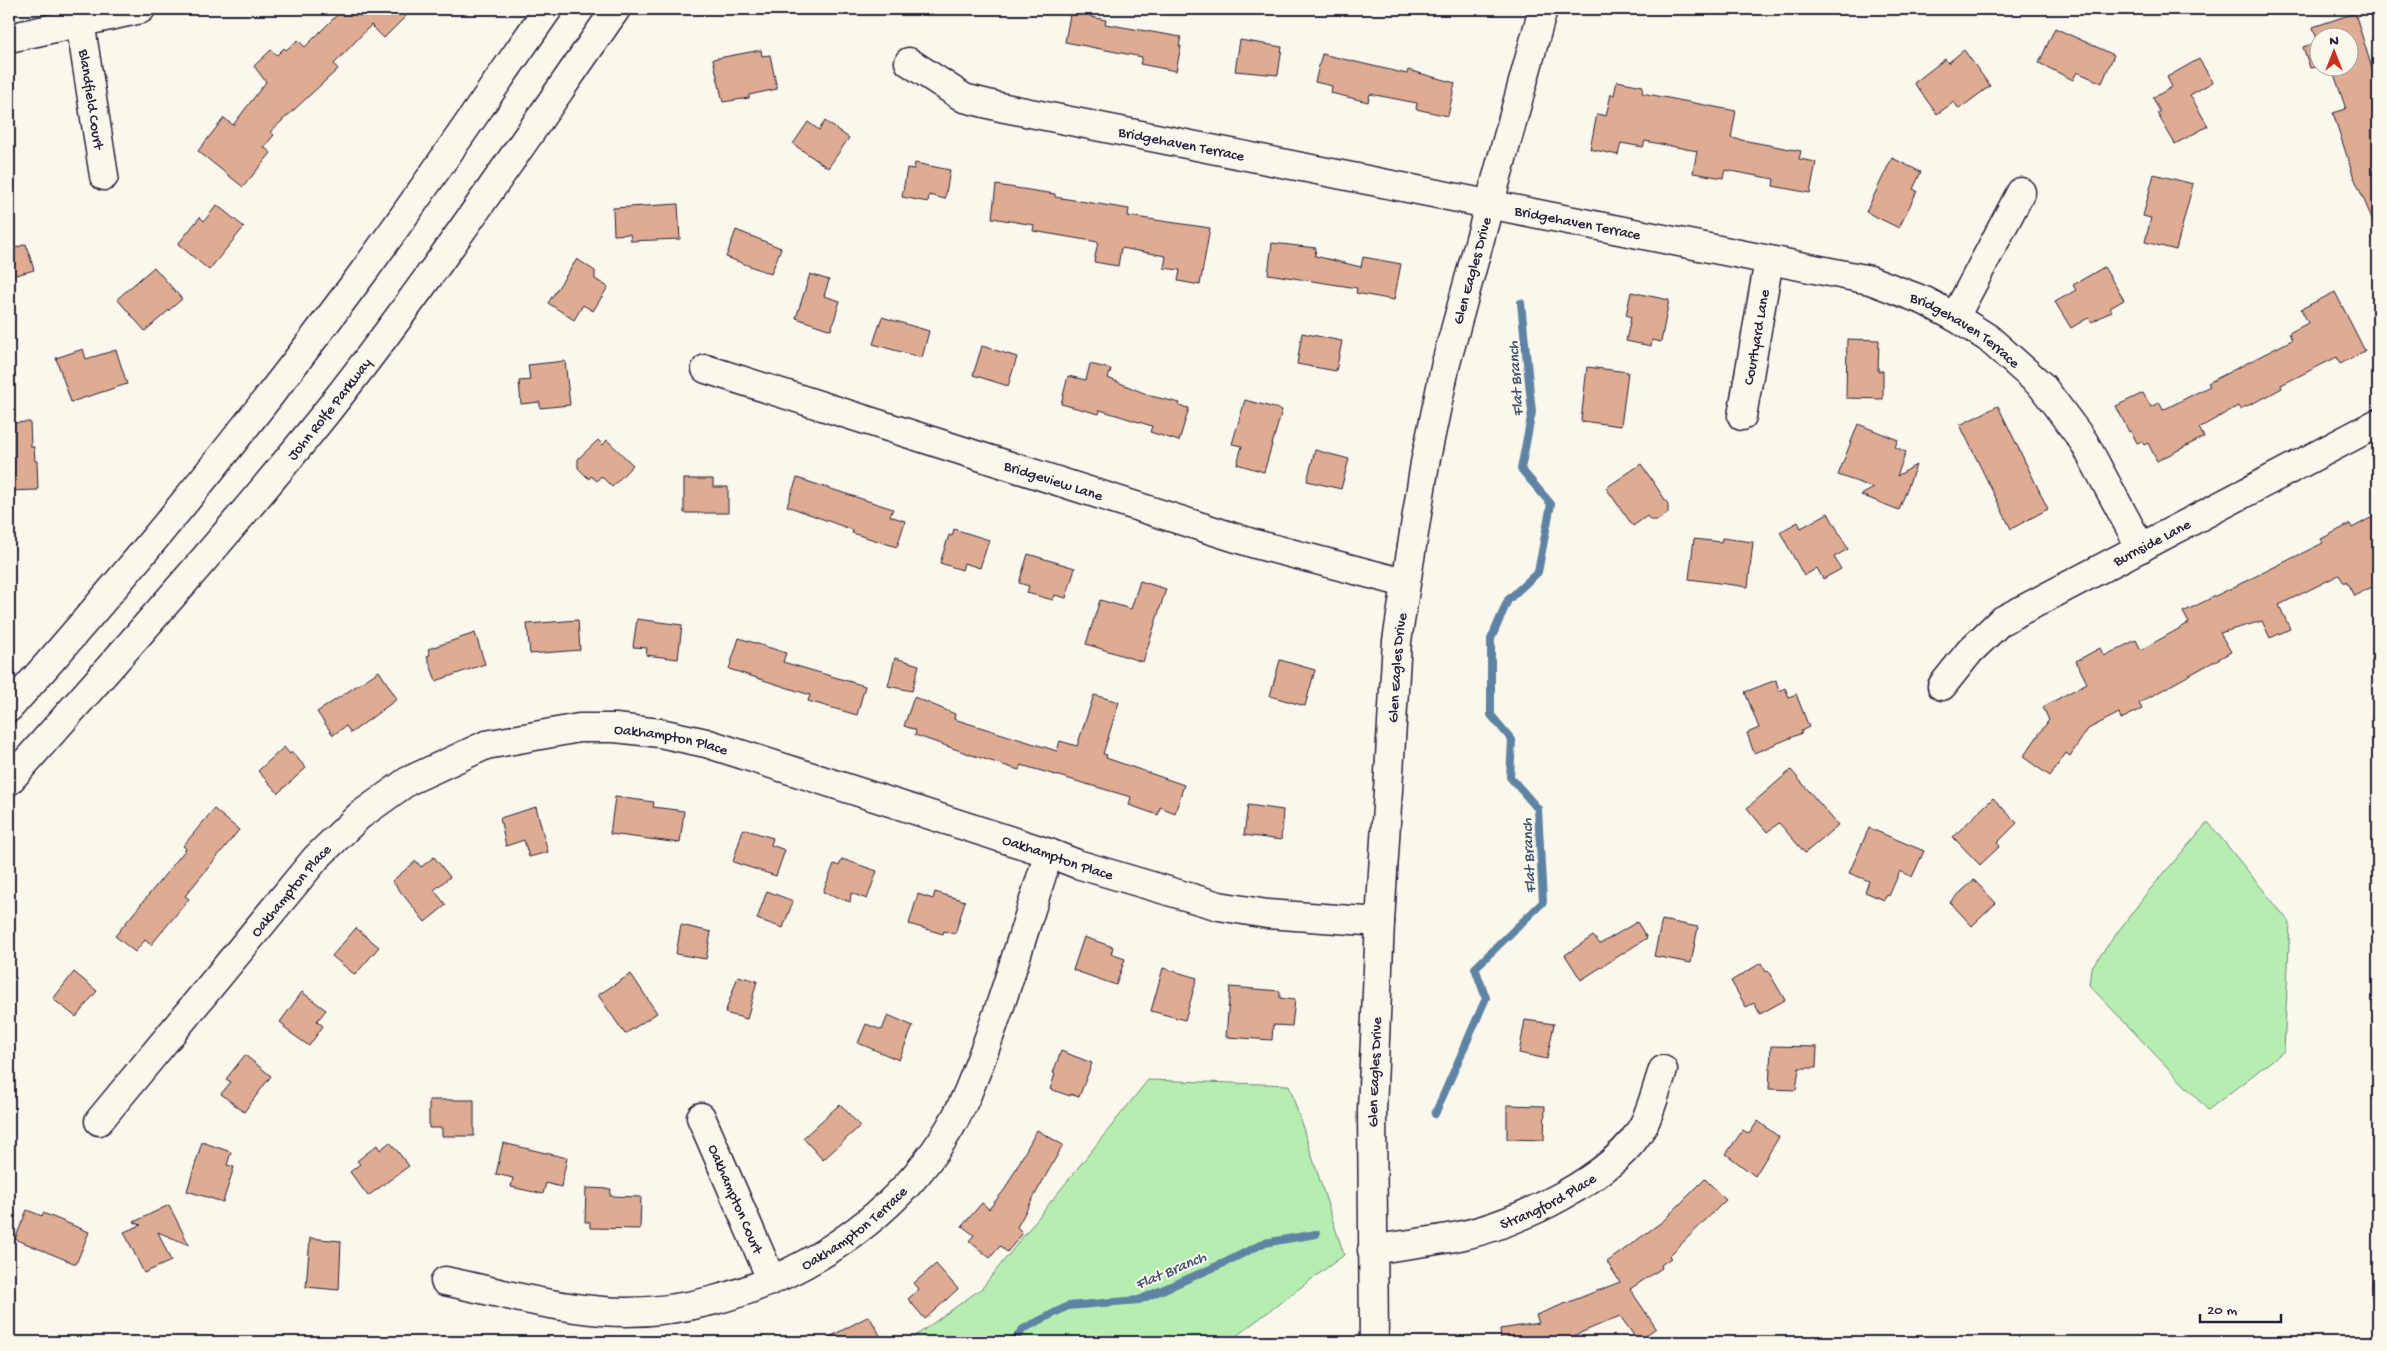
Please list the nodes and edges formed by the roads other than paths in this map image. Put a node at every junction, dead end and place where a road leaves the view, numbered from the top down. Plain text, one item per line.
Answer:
1 (140, 9) edge
2 (548, 9) edge
3 (616, 9) edge
4 (1543, 9) edge
5 (80, 21) junction
6 (9, 38) edge
7 (909, 62) dead end
8 (104, 176) dead end
9 (2021, 192) dead end
10 (1490, 204) junction
11 (1769, 260) junction
12 (1955, 317) junction
13 (706, 369) dead end
14 (1742, 416) dead end
15 (2378, 424) edge
16 (2141, 548) junction
17 (1405, 583) junction
18 (1942, 686) dead end
19 (9, 708) edge
20 (9, 781) edge
21 (1049, 853) junction
22 (1380, 922) junction
23 (1663, 1070) dead end
24 (701, 1117) dead end
25 (99, 1121) dead end
26 (1372, 1250) junction
27 (771, 1280) junction
28 (445, 1281) dead end
29 (1374, 1342) edge

1 - 5 street
2 - 19 street
3 - 20 street, John Rolfe Parkway
4 - 10 street, Glen Eagles Drive
5 - 6 street
5 - 8 street, Blandfield Court
7 - 10 street, Bridgehaven Terrace
9 - 12 street
10 - 11 street, Bridgehaven Terrace
10 - 17 street, Glen Eagles Drive
11 - 12 street, Bridgehaven Terrace
11 - 14 street, Courtyard Lane
12 - 16 street, Bridgehaven Terrace
13 - 17 street, Bridgeview Lane
15 - 16 street, Burnside Lane
16 - 18 street, Burnside Lane
17 - 22 street, Glen Eagles Drive
21 - 22 street, Oakhampton Place
21 - 25 street, Oakhampton Place
21 - 27 street, Oakhampton Terrace
22 - 26 street, Glen Eagles Drive
23 - 26 street, Strangford Place
24 - 27 street, Oakhampton Court
26 - 29 street, Glen Eagles Drive
27 - 28 street, Oakhampton Terrace

